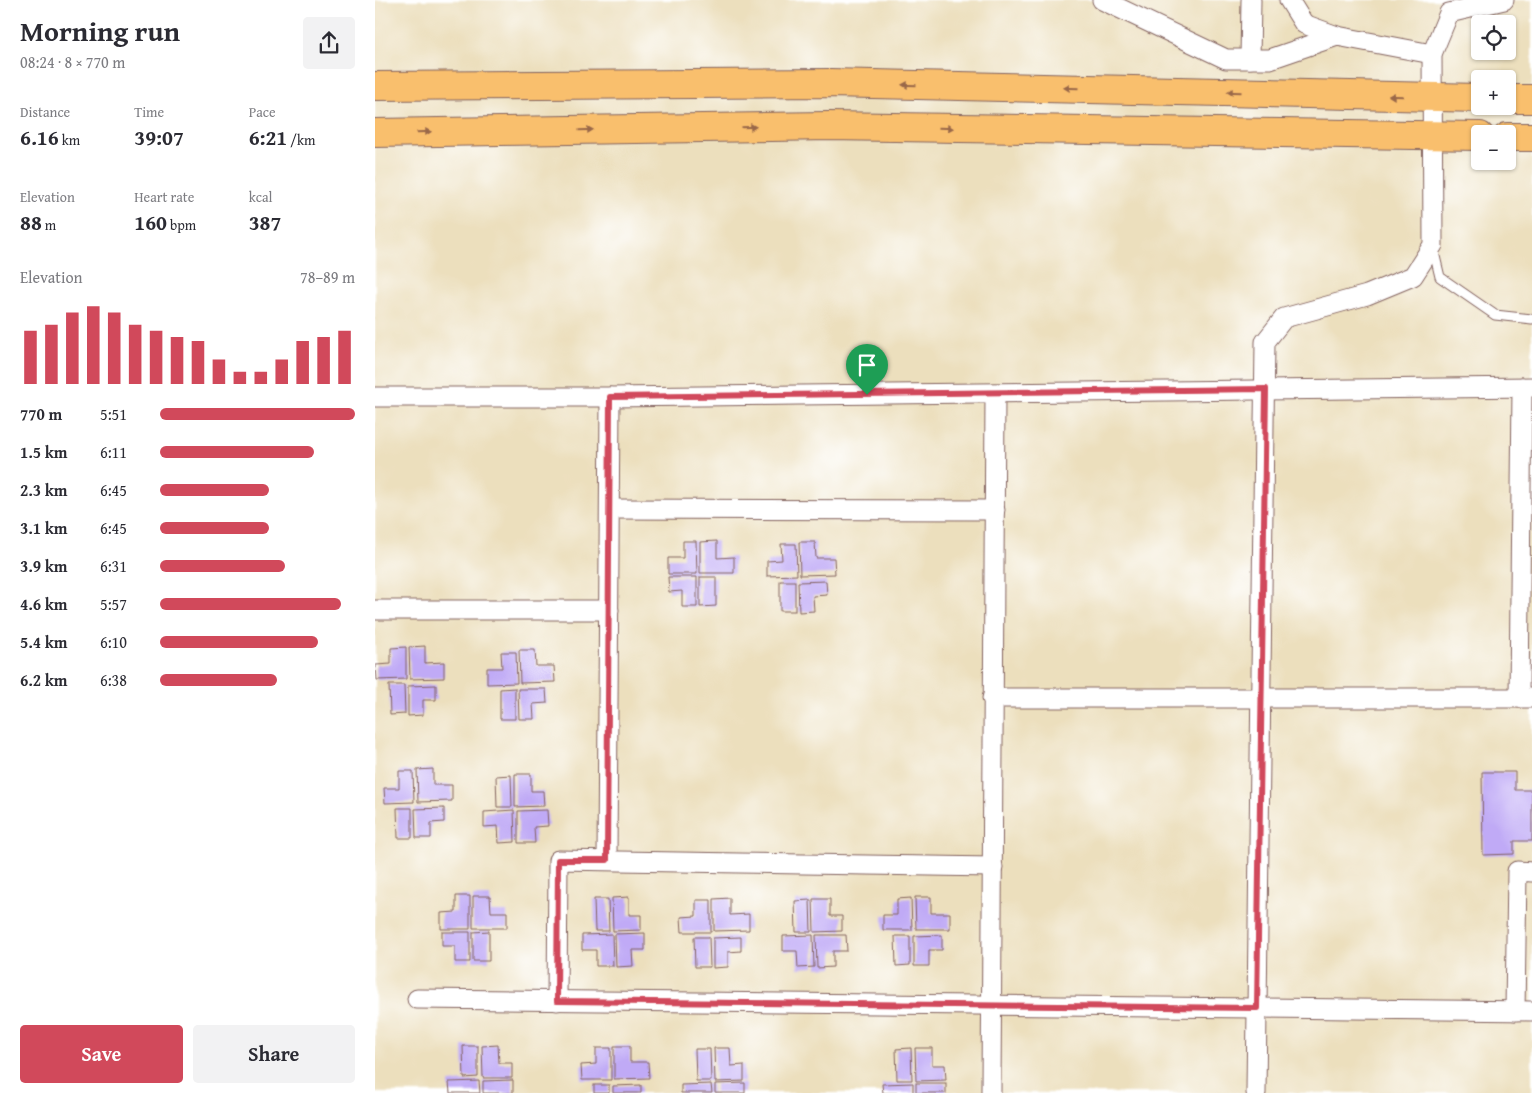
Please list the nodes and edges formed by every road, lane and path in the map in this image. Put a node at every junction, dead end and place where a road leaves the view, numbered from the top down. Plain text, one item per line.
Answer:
1 (1102, 0) edge
2 (1251, 0) edge
3 (1289, 0) edge
4 (1504, 0) edge
5 (1337, 36) junction
6 (1432, 54) junction
7 (1250, 59) junction
8 (375, 86) edge
9 (1431, 96) junction
10 (1471, 98) edge
11 (1516, 99) edge
12 (1532, 99) edge
13 (375, 133) edge
14 (1432, 136) junction
15 (1471, 136) edge
16 (1516, 137) edge
17 (1532, 137) edge
18 (1433, 245) junction
19 (1532, 319) edge
20 (1527, 387) edge
21 (1266, 389) junction
22 (995, 394) junction
23 (375, 396) edge
24 (610, 397) junction
25 (610, 509) junction
26 (995, 510) junction
27 (1526, 552) edge
28 (375, 610) edge
29 (609, 610) junction
30 (992, 698) junction
31 (1260, 698) junction
32 (1525, 698) edge
33 (607, 860) junction
34 (993, 867) junction
35 (1532, 872) edge
36 (417, 999) dead end
37 (557, 1001) junction
38 (992, 1005) junction
39 (1257, 1008) junction
40 (1523, 1011) edge
41 (991, 1093) edge
42 (1256, 1093) edge

1 - 7 street
2 - 7 street
3 - 5 street
4 - 6 street
5 - 6 street
5 - 7 street
6 - 9 street
9 -> 8 main road
9 - 10 main road
9 - 14 street
11 - 12 main road
13 -> 14 main road
14 - 15 main road
14 - 18 street
16 - 17 main road
18 - 19 lane
18 - 21 street
20 - 21 street
20 - 27 street
21 - 22 street
21 - 31 street
22 - 24 street
22 - 26 street
23 - 24 street
24 - 25 street
25 - 26 street
25 - 29 street
26 - 30 street
27 - 32 street
28 - 29 street
29 - 33 street
30 - 31 street
30 - 34 street
31 - 32 street
31 - 39 street
33 - 34 street
33 - 37 street
34 - 38 street
35 - 40 street
36 - 37 street
37 - 38 street
38 - 39 street
38 - 41 street
39 - 40 street
39 - 42 street

